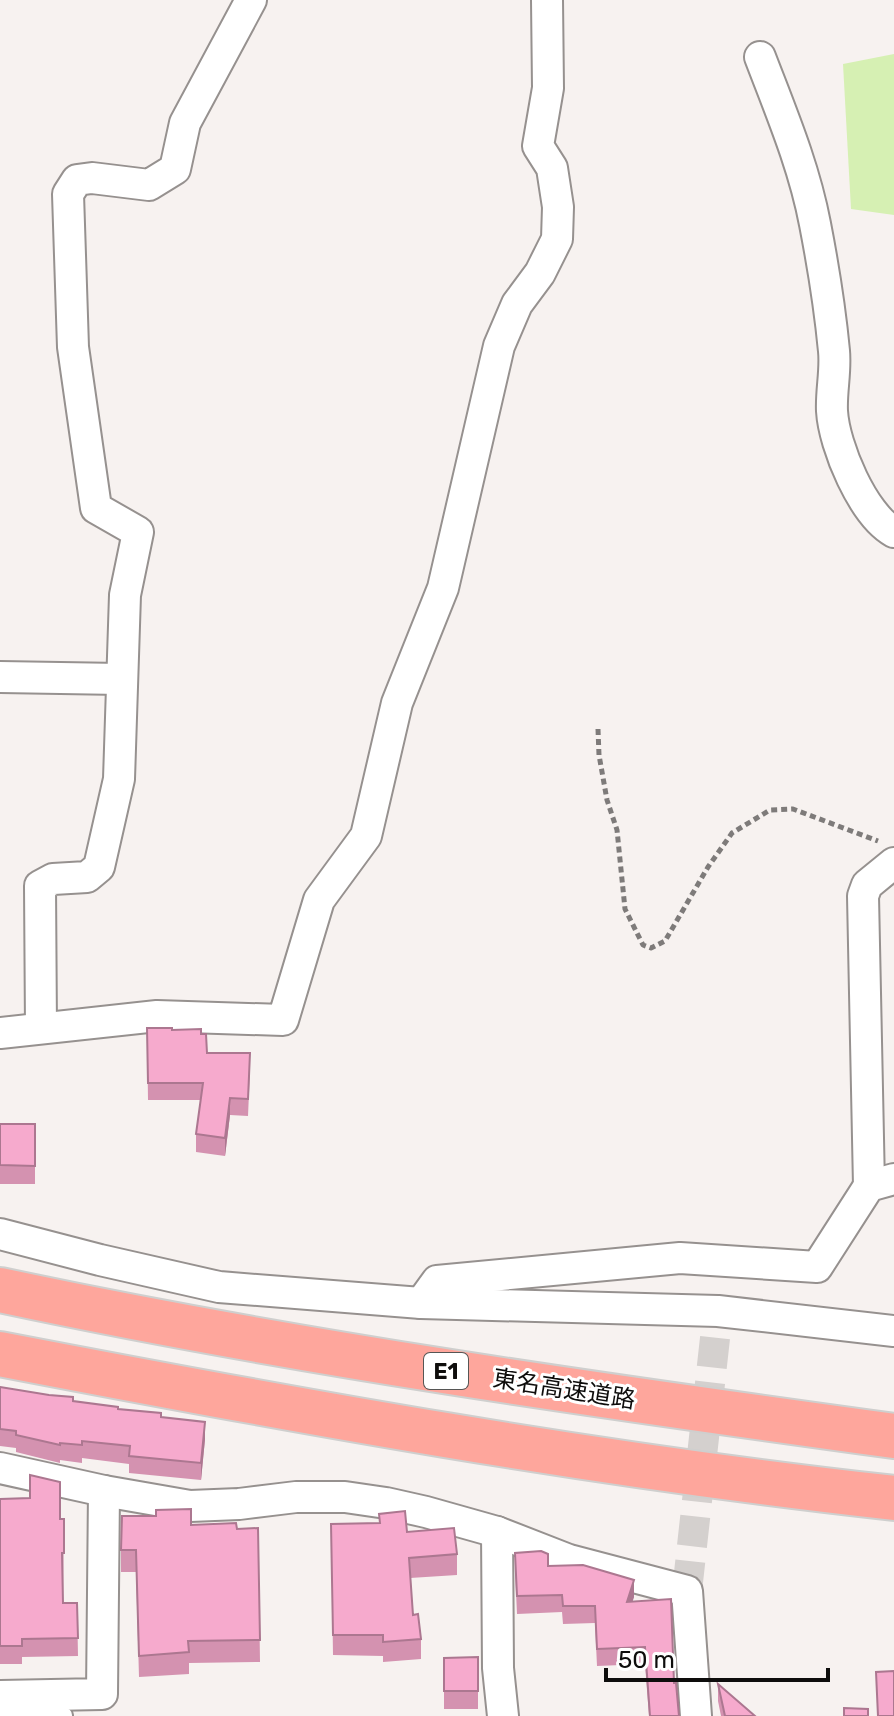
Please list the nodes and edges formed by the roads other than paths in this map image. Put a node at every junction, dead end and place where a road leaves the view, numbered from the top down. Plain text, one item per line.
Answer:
1 (251, 0) edge
2 (547, 0) edge
3 (760, 57) dead end
4 (894, 532) edge
5 (0, 677) edge
6 (121, 679) junction
7 (887, 852) edge
8 (41, 1028) junction
9 (0, 1033) edge
10 (882, 1183) edge
11 (0, 1234) edge
12 (0, 1290) edge
13 (421, 1303) junction
14 (894, 1331) edge
15 (0, 1354) edge
16 (894, 1436) edge
17 (0, 1468) edge
18 (104, 1491) junction
19 (894, 1498) edge
20 (497, 1532) junction
21 (0, 1696) edge
22 (65, 1715) edge
23 (0, 1716) edge
24 (503, 1716) edge
25 (696, 1716) edge

1 - 6 street
2 - 8 street
3 - 4 street
5 - 6 street
6 - 8 street
7 - 10 street
8 - 9 street
10 - 13 street
11 - 13 street
12 - 16 highway, 東名高速道路 / E1
13 - 14 street
15 - 19 highway
17 - 18 street
18 - 20 street
18 - 21 street
20 - 24 street
20 - 25 street
22 - 23 lane

